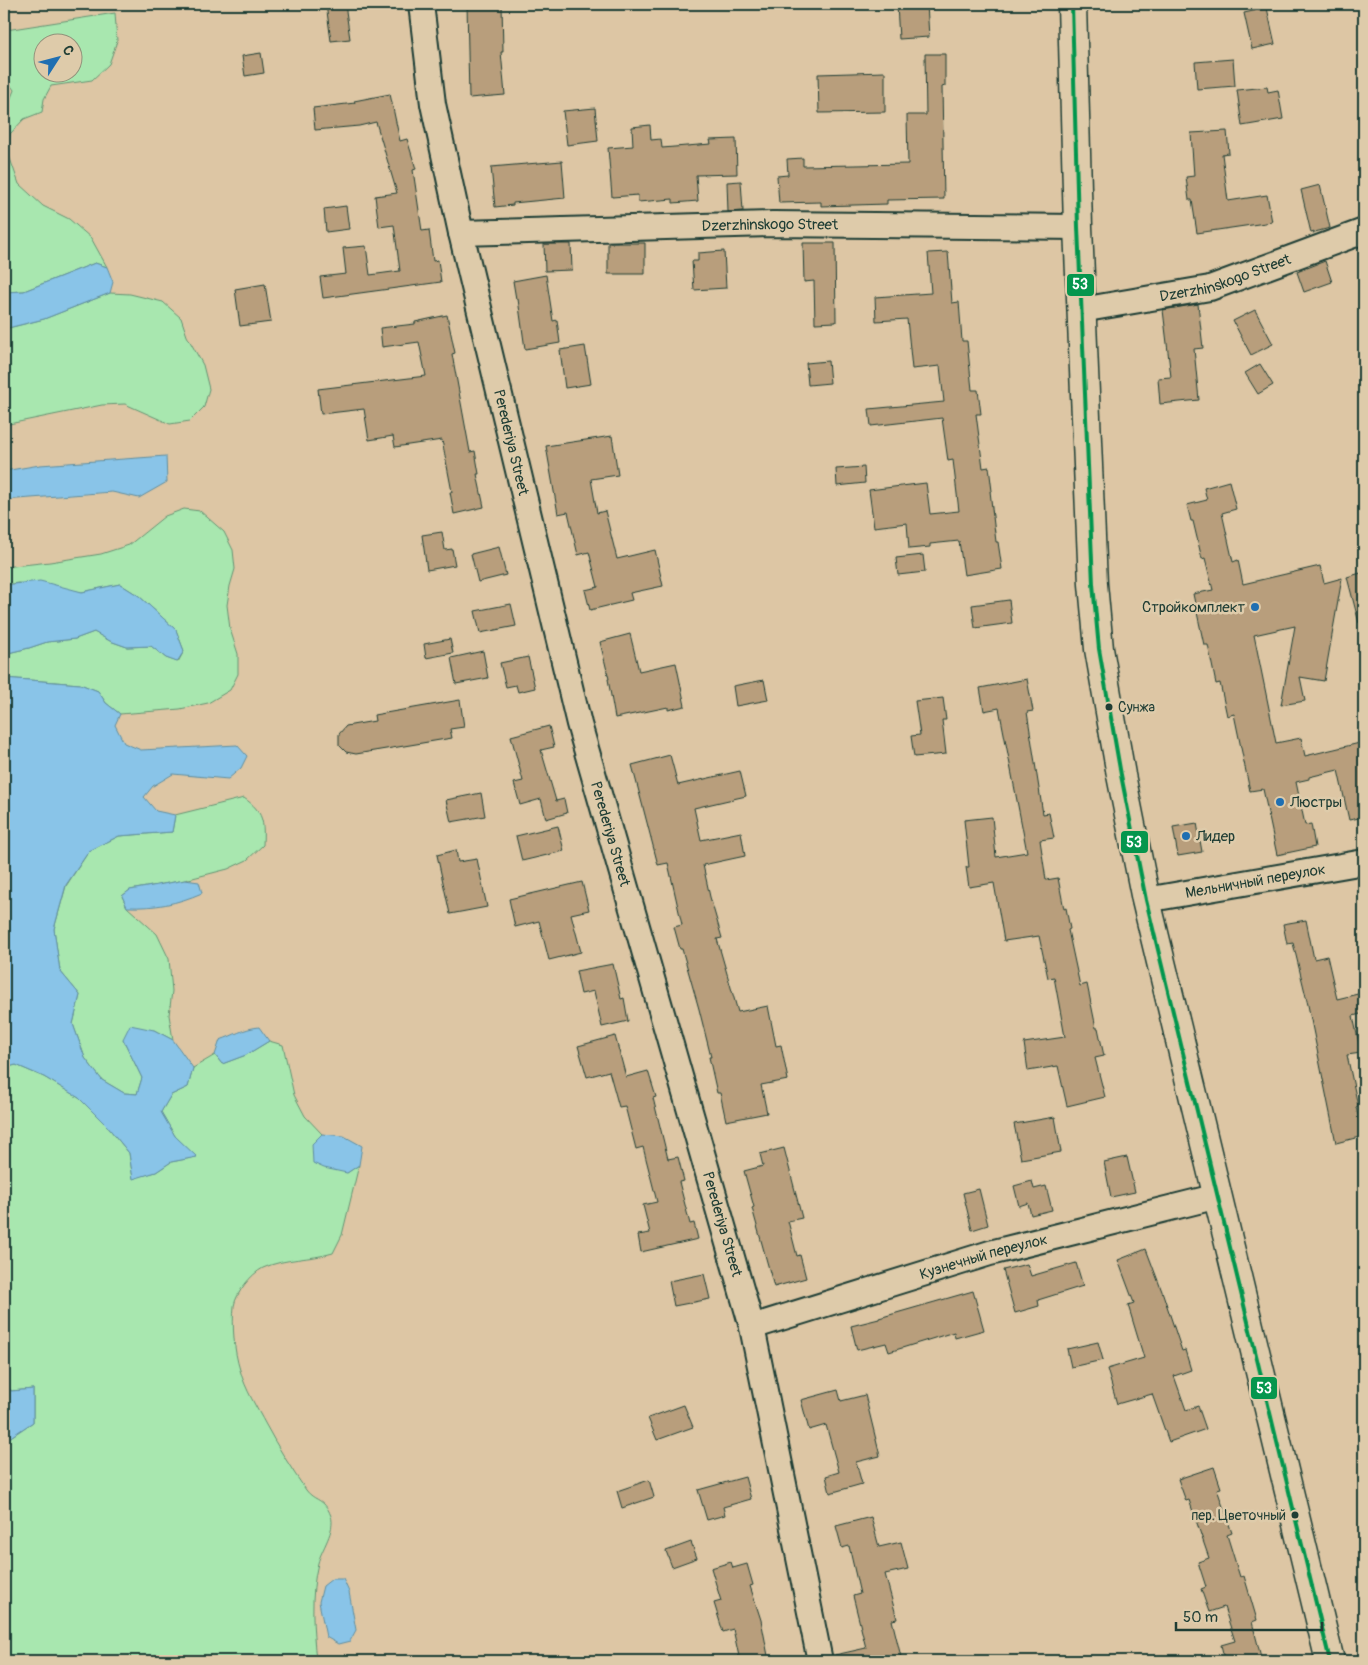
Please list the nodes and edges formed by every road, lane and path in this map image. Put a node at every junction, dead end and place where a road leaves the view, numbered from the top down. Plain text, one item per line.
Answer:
1 (420, 4) edge
2 (1072, 4) edge
3 (1078, 227) junction
4 (1364, 231) edge
5 (461, 234) junction
6 (1081, 310) junction
7 (1364, 862) edge
8 (1146, 900) junction
9 (1218, 1196) junction
10 (752, 1327) junction
11 (820, 1661) edge
12 (1330, 1661) edge

1 - 5 street, Perederiya Street
2 - 3 street
3 - 5 street, Dzerzhinskogo Street
3 - 6 street
4 - 6 street, Dzerzhinskogo Street
5 - 10 street, Perederiya Street
6 - 8 street
7 - 8 street, Мельничный переулок
8 - 9 street
9 - 10 street, Кузнечный переулок
9 - 12 street
10 - 11 street, Perederiya Street

